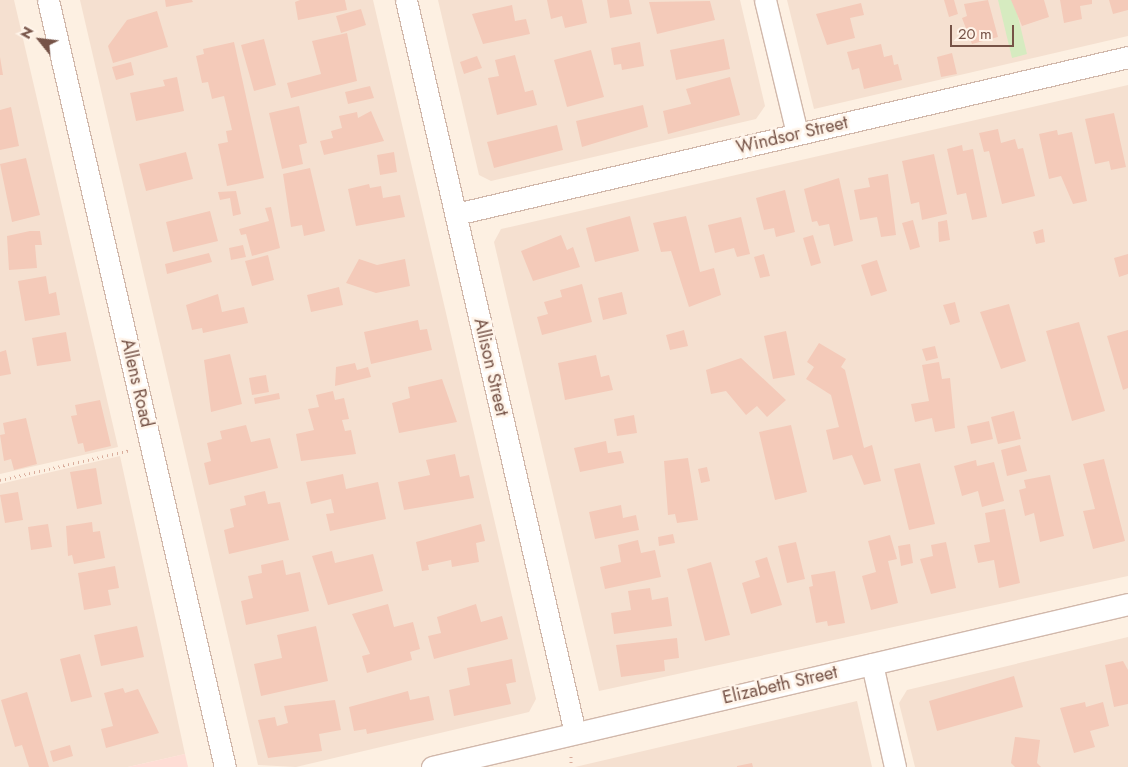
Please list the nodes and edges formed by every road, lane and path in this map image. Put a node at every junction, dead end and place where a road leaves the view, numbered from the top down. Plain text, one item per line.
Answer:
1 (48, 0) edge
2 (406, 0) edge
3 (765, 0) edge
4 (1128, 57) edge
5 (797, 133) junction
6 (456, 214) junction
7 (127, 451) dead end
8 (0, 480) edge
9 (1128, 604) edge
10 (872, 664) junction
11 (576, 733) junction
12 (225, 767) edge
13 (432, 767) edge
14 (895, 767) edge

1 - 12 street, Allens Road
2 - 6 street, Allison Street
3 - 5 street
4 - 5 street, Windsor Street
5 - 6 street, Windsor Street
6 - 11 street, Allison Street
7 - 8 path
9 - 10 street, Elizabeth Street
10 - 11 street, Elizabeth Street
10 - 14 street
11 - 13 street, Elizabeth Street

